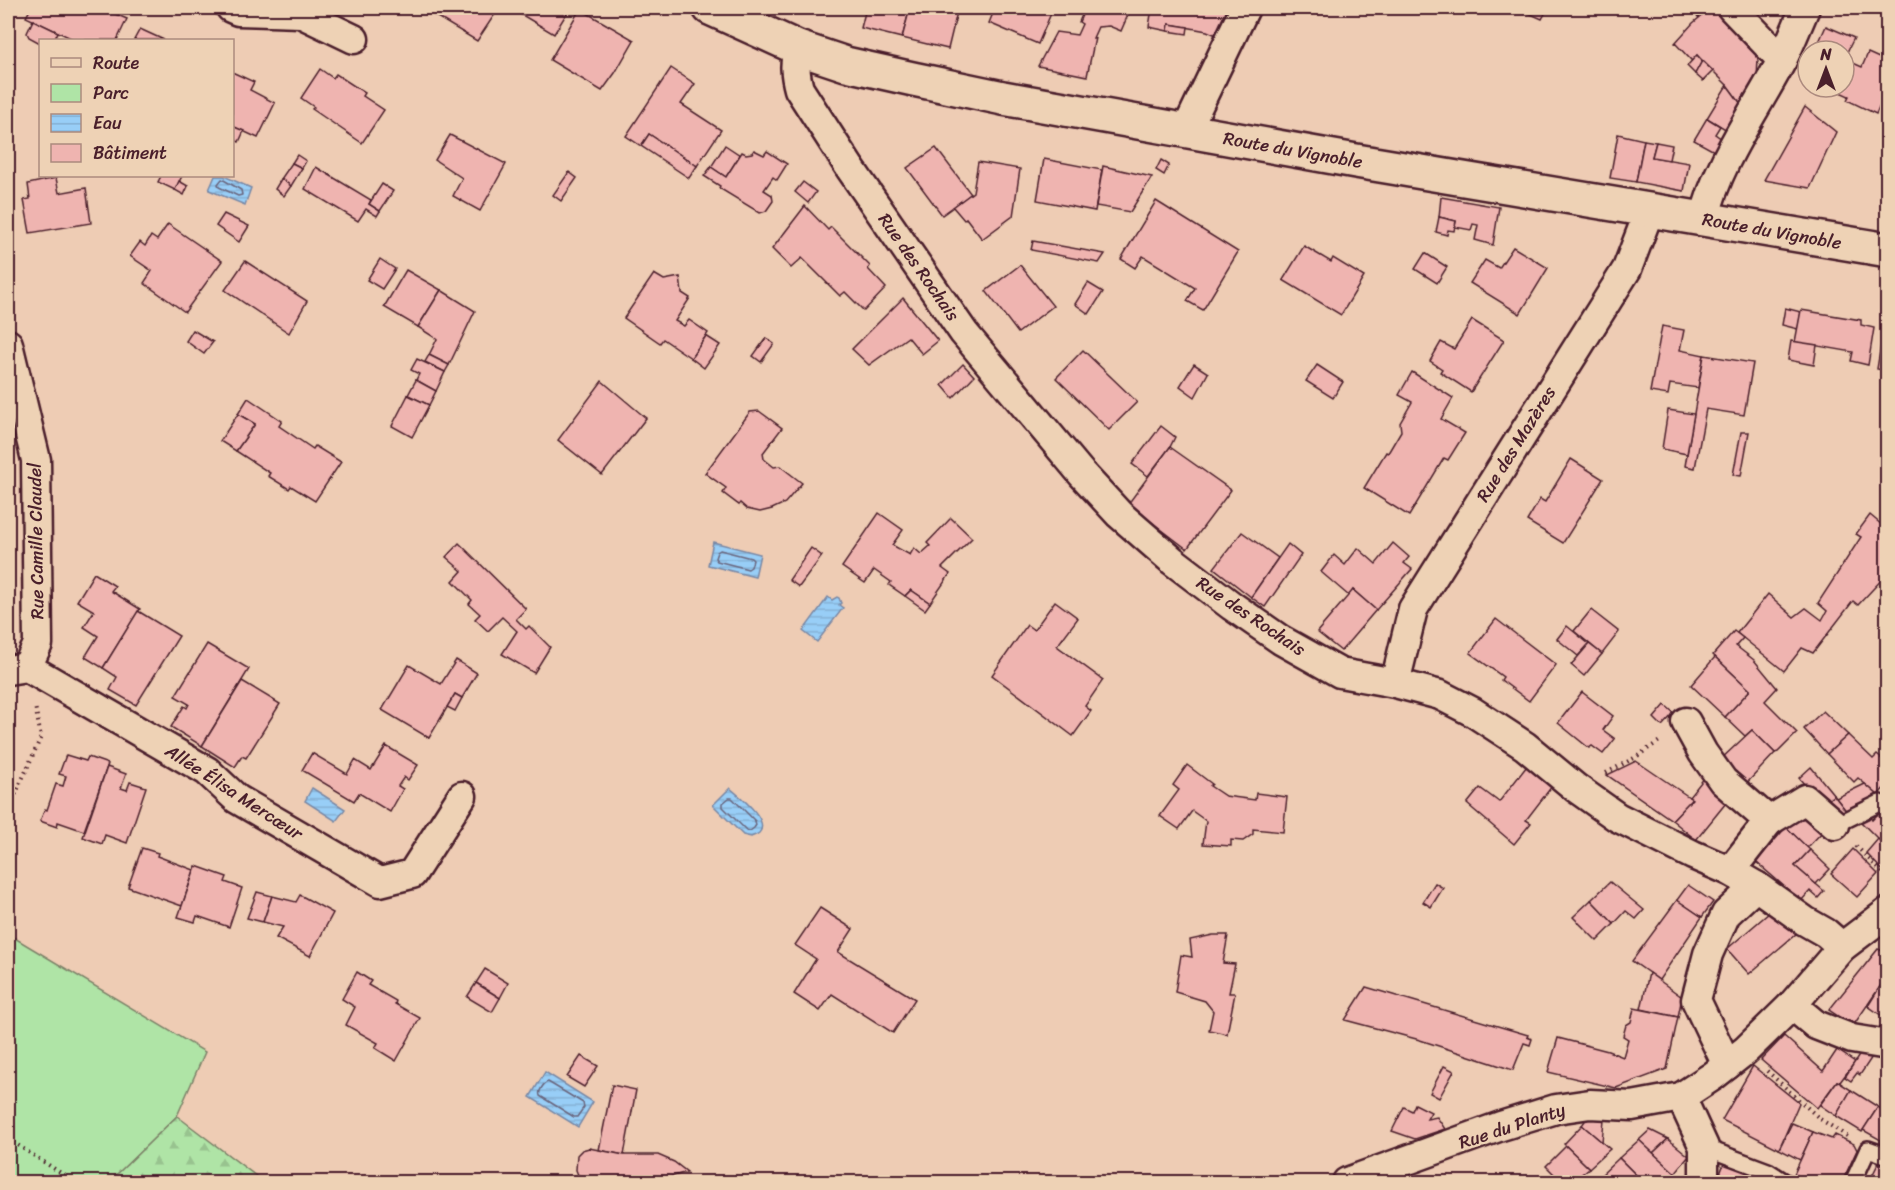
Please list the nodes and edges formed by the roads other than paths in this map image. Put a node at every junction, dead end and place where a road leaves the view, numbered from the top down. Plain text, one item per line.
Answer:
1 (231, 8) edge
2 (710, 8) edge
3 (1245, 8) edge
4 (1732, 8) edge
5 (1805, 8) edge
6 (354, 39) dead end
7 (798, 48) junction
8 (1782, 60) junction
9 (1186, 131) junction
10 (1650, 209) junction
11 (1704, 219) junction
12 (1887, 250) edge
13 (8, 344) edge
14 (17, 669) edge
15 (1395, 683) junction
16 (1686, 722) road end
17 (462, 796) dead end
18 (1887, 808) edge
19 (1768, 821) junction
20 (1834, 825) joint
21 (1730, 871) junction
22 (1756, 886) junction
23 (1884, 920) edge
24 (1842, 947) junction
25 (1792, 1005) junction
26 (1887, 1045) edge
27 (1737, 1057) junction
28 (1681, 1097) junction
29 (1704, 1147) junction
30 (1887, 1156) edge
31 (1347, 1182) edge
32 (1704, 1182) edge
33 (1785, 1182) edge
34 (1853, 1182) edge

1 - 6 street
2 - 7 street, Route du Vignoble
3 - 9 street
4 - 8 street
5 - 8 street
7 - 9 street, Route du Vignoble
7 - 15 street, Rue des Rochais
8 - 11 street
9 - 10 street, Route du Vignoble
10 - 11 street, Route du Vignoble
10 - 15 street, Rue des Mazères
11 - 12 street, Route du Vignoble
13 - 14 street, Rue Camille Claudel
14 - 17 street, Allée Élisa Mercœur
15 - 21 street, Rue des Rochais
16 - 19 street
18 - 20 lane
19 - 20 street
19 - 21 street
21 - 22 street
22 - 24 street
22 - 27 street
23 - 24 street, Rue du Planty
24 - 25 street, Rue du Planty
25 - 26 street
25 - 27 street, Rue du Planty
27 - 28 street, Rue du Planty
28 - 29 street
28 - 31 street, Rue du Planty
29 - 32 street
29 - 33 lane
30 - 34 lane

